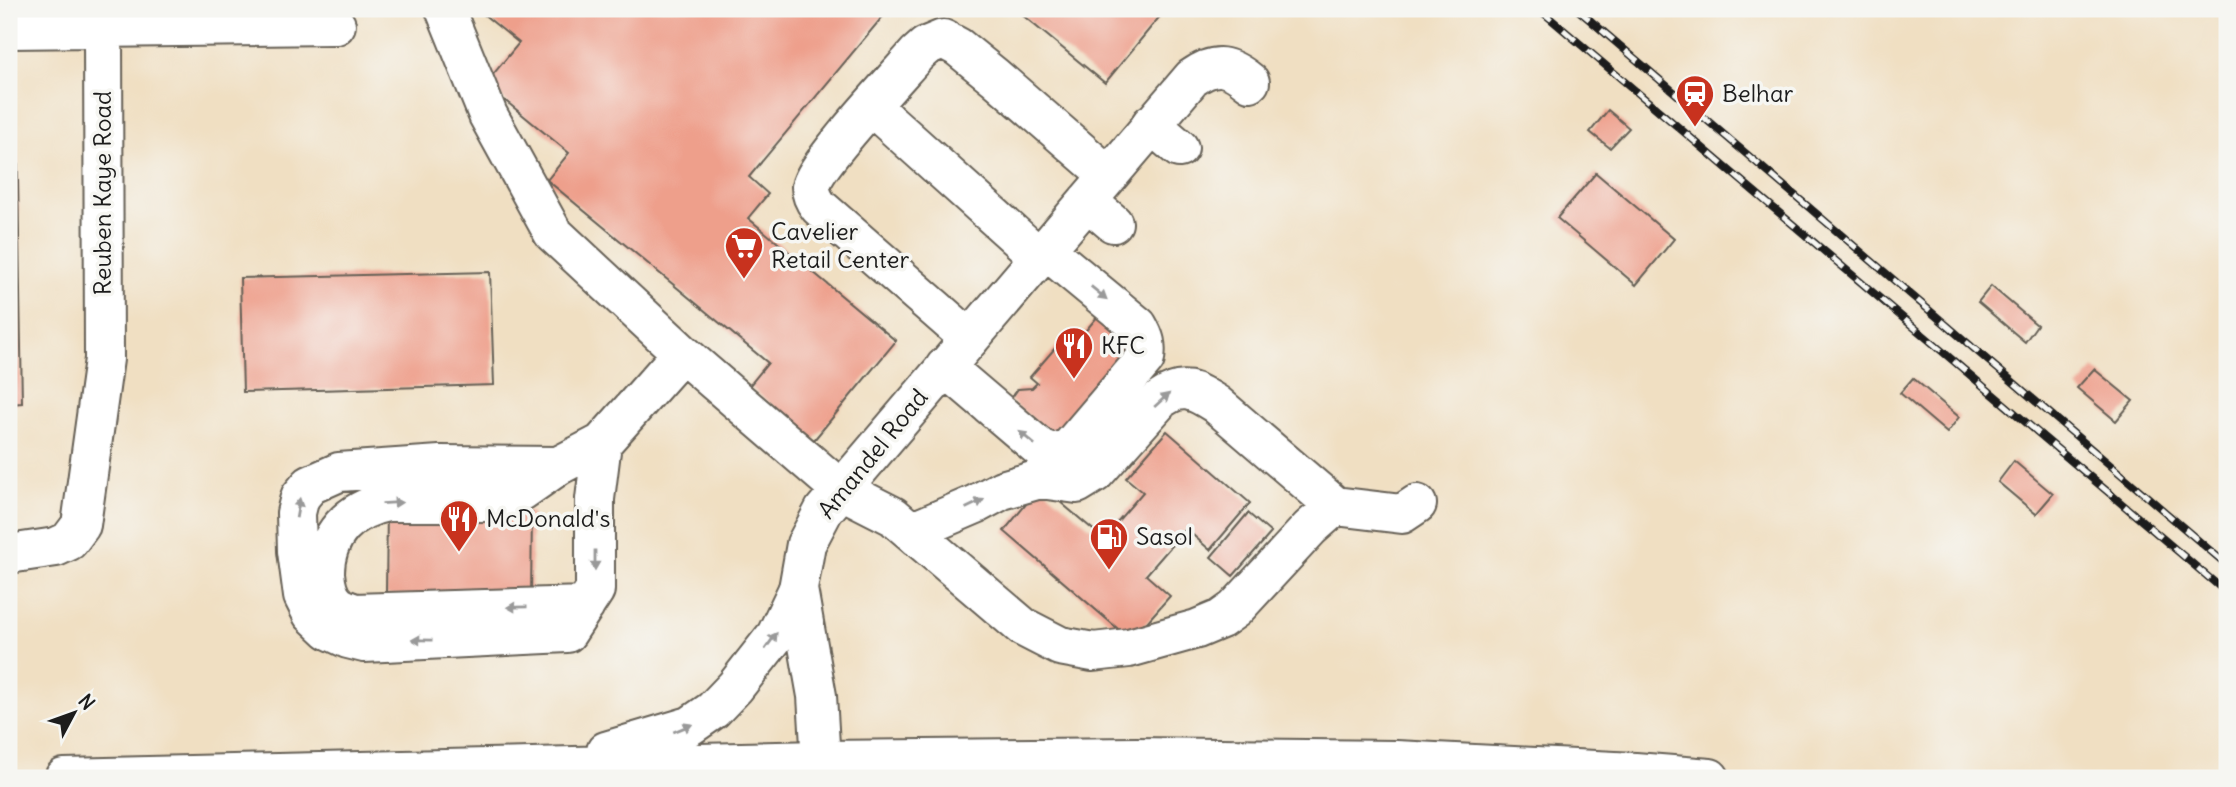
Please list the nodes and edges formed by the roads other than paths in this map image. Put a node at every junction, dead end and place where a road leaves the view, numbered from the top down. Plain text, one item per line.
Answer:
1 (445, 9) edge
2 (335, 25) dead end
3 (103, 28) junction
4 (9, 29) edge
5 (1250, 82) dead end
6 (871, 106) junction
7 (1103, 199) junction
8 (1043, 254) junction
9 (970, 339) junction
10 (682, 353) junction
11 (945, 367) junction
12 (602, 443) junction
13 (558, 466) junction
14 (840, 489) junction
15 (1417, 504) dead end
16 (1335, 506) junction
17 (913, 531) junction
18 (9, 554) edge
19 (798, 589) junction
20 (585, 606) junction
21 (546, 766) junction
22 (822, 769) edge
23 (64, 778) edge
24 (1710, 778) edge

1 - 10 main road
2 - 3 main road
3 - 4 main road
3 - 18 main road, Reuben Kaye Road
5 - 7 main road, Amandel Road
6 - 7 main road
6 - 8 main road
6 - 9 main road
7 - 8 main road, Amandel Road
8 - 9 main road, Amandel Road
8 -> 11 main road
9 - 11 main road, Amandel Road
10 - 12 main road
10 - 14 main road
11 - 14 main road, Amandel Road
12 - 13 main road
12 -> 20 main road
20 -> 13 main road
20 -> 13 main road
14 - 17 main road
14 - 19 main road, Amandel Road
15 - 16 main road
17 -> 16 main road
16 - 17 main road
21 -> 19 main road
19 - 22 main road, Amandel Road
21 - 22 main road
21 - 23 main road
22 - 24 main road

